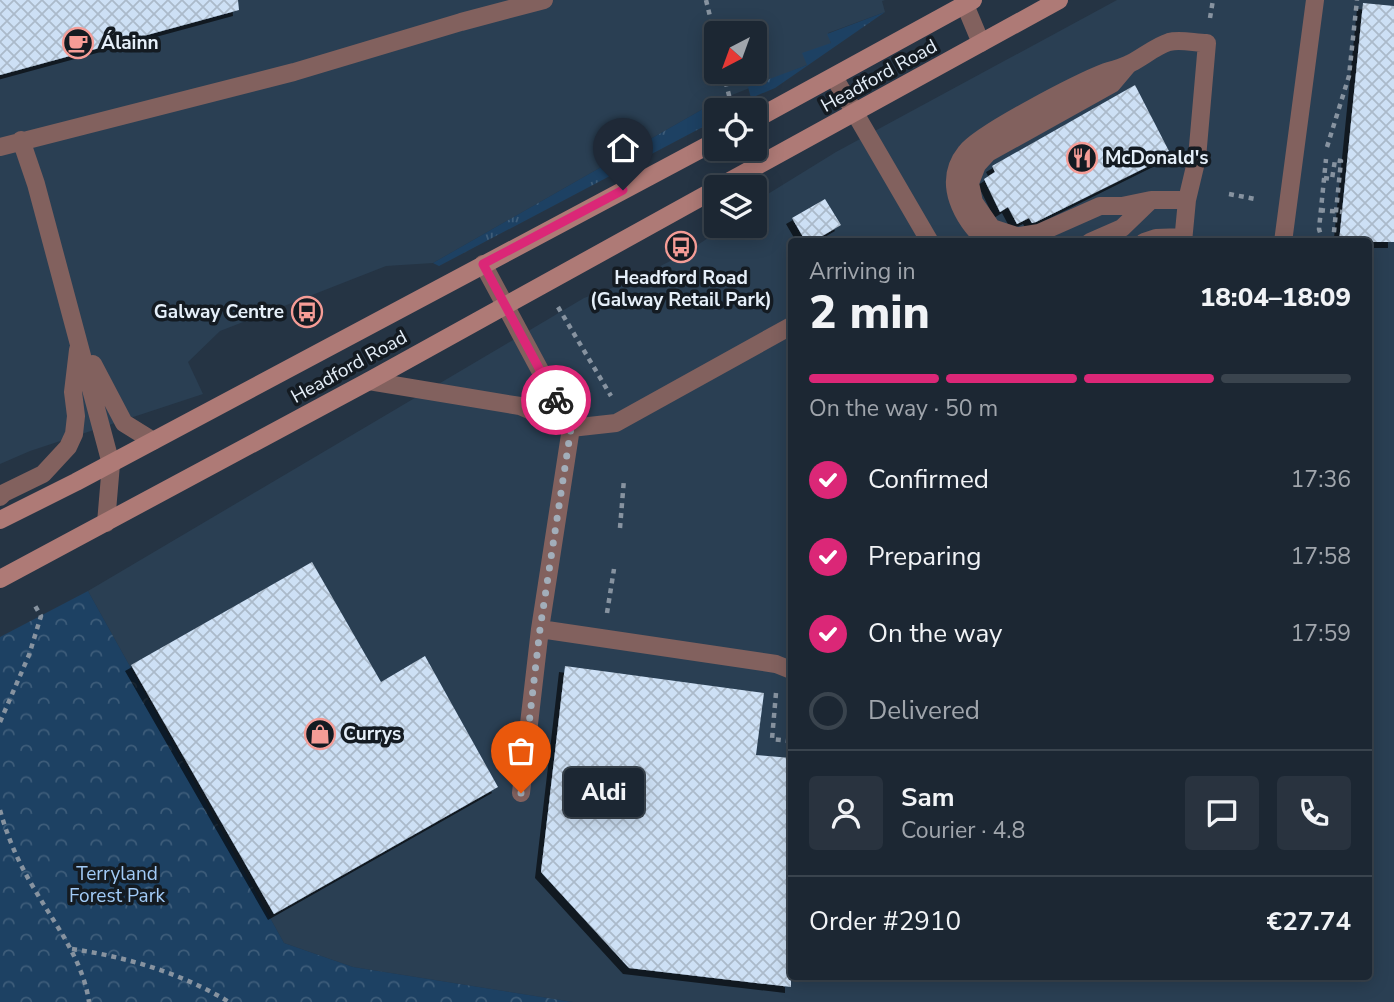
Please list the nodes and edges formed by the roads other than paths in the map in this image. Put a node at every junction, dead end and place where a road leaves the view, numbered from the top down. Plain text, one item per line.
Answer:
1 (544, 0) edge
2 (1059, 0) edge
3 (1315, 0) edge
4 (966, 2) edge
5 (1034, 6) edge
6 (981, 43) junction
7 (1128, 65) junction
8 (834, 77) junction
9 (767, 113) edge
10 (856, 113) junction
11 (21, 141) junction
12 (0, 147) edge
13 (704, 147) edge
14 (741, 175) edge
15 (704, 195) edge
16 (1187, 200) junction
17 (1151, 201) junction
18 (1017, 237) junction
19 (928, 238) edge
20 (983, 238) edge
21 (1021, 238) edge
22 (1099, 238) edge
23 (1183, 238) edge
24 (1284, 238) edge
25 (483, 264) junction
26 (504, 304) junction
27 (788, 328) edge
28 (79, 340) junction
29 (369, 381) junction
30 (571, 428) junction
31 (153, 441) junction
32 (111, 464) junction
33 (0, 497) edge
34 (0, 520) edge
35 (106, 523) junction
36 (0, 579) edge
37 (540, 629) junction
38 (788, 669) edge
39 (521, 793) dead end

1 - 11 lane
2 - 5 main road, Headford Road
3 - 24 lane
4 - 6 lane
4 - 8 main road, Headford Road
5 - 6 main road, Headford Road
6 - 10 main road, Headford Road
7 - 16 lane
7 - 18 lane
7 - 20 lane
8 - 9 main road, Headford Road
8 - 10 lane
10 - 14 main road, Headford Road
10 - 19 lane
11 - 12 lane
11 - 28 lane
13 - 25 main road, Headford Road
15 - 26 main road, Headford Road
16 - 17 lane
16 - 23 lane
17 - 18 lane
17 - 22 lane
18 - 21 lane
25 - 26 lane
25 - 31 main road, Headford Road
26 - 29 main road, Headford Road
26 - 30 lane
27 - 30 lane
28 - 31 lane
28 - 32 lane
28 - 33 lane
29 - 30 lane
29 - 35 main road, Headford Road
30 - 37 lane
31 - 32 main road, Headford Road
32 - 34 main road, Headford Road
32 - 35 lane
35 - 36 main road, Headford Road
37 - 38 lane
37 - 39 lane

